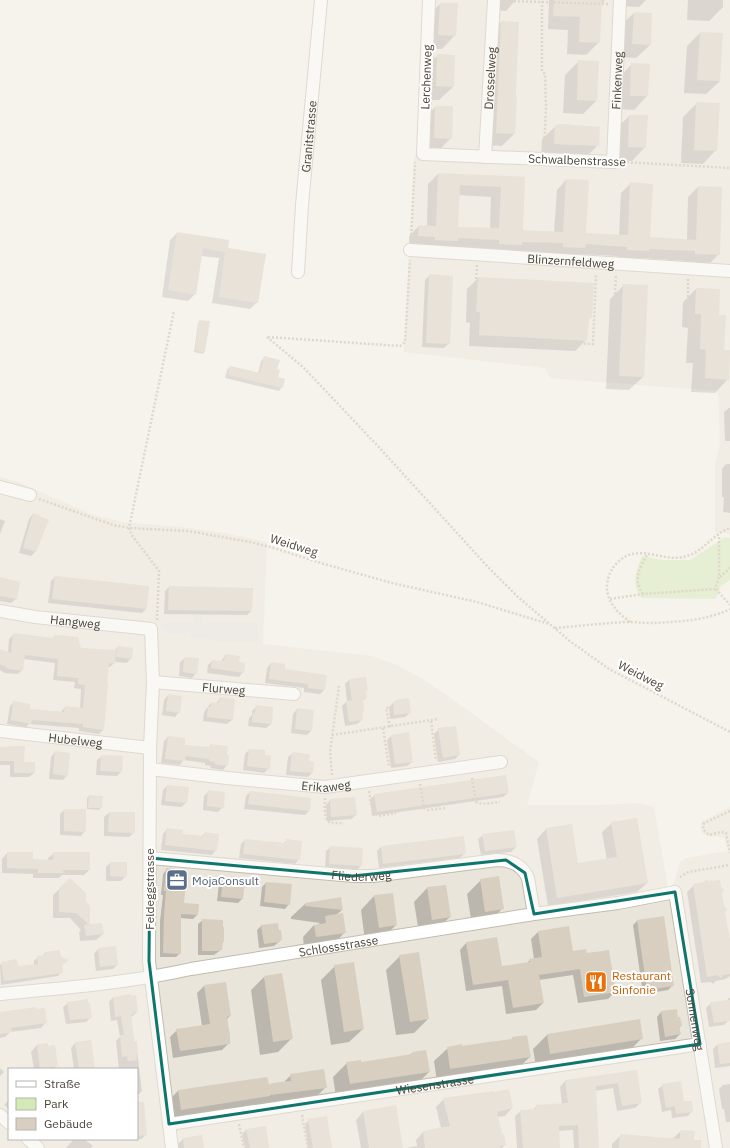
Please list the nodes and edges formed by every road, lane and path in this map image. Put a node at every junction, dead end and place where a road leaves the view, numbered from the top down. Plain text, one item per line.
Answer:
1 (321, 0) edge
2 (429, 0) edge
3 (493, 1) edge
4 (542, 2) junction
5 (620, 2) edge
6 (423, 154) junction
7 (485, 156) junction
8 (544, 159) junction
9 (613, 162) junction
10 (730, 168) edge
11 (410, 250) junction
12 (477, 254) junction
13 (597, 262) junction
14 (616, 264) junction
15 (688, 268) junction
16 (730, 271) edge
17 (298, 272) dead end
18 (174, 311) dead end
19 (612, 354) dead end
20 (697, 372) dead end
21 (0, 487) edge
22 (30, 495) joint
23 (129, 528) junction
24 (730, 528) edge
25 (719, 535) junction
26 (648, 553) junction
27 (730, 568) edge
28 (719, 577) junction
29 (716, 589) junction
30 (643, 594) junction
31 (610, 599) junction
32 (730, 605) edge
33 (730, 609) edge
34 (0, 611) edge
35 (157, 616) dead end
36 (630, 622) junction
37 (551, 625) junction
38 (554, 628) junction
39 (151, 629) joint
40 (152, 682) junction
41 (339, 686) dead end
42 (294, 694) dead end
43 (392, 707) dead end
44 (438, 719) dead end
45 (430, 721) junction
46 (390, 727) junction
47 (382, 728) junction
48 (0, 731) edge
49 (730, 732) edge
50 (332, 735) junction
51 (150, 748) junction
52 (501, 762) dead end
53 (389, 764) dead end
54 (470, 767) junction
55 (150, 769) junction
56 (438, 771) junction
57 (418, 774) junction
58 (368, 782) junction
59 (329, 787) junction
60 (500, 802) dead end
61 (445, 808) dead end
62 (730, 811) edge
63 (396, 813) dead end
64 (344, 823) dead end
65 (730, 853) edge
66 (150, 858) junction
67 (730, 865) edge
68 (680, 877) dead end
69 (675, 892) joint
70 (534, 914) junction
71 (151, 977) junction
72 (0, 994) edge
73 (700, 1044) junction
74 (300, 1104) junction
75 (237, 1114) junction
76 (0, 1115) edge
77 (8, 1122) edge
78 (169, 1124) junction
79 (34, 1144) edge
80 (23, 1148) edge
81 (172, 1148) edge
82 (244, 1148) edge
83 (308, 1148) edge
84 (716, 1148) edge

1 - 17 street, Granitstrasse
2 - 6 street, Lerchenweg
3 - 4 path
3 - 7 street, Drosselweg
4 - 5 path
4 - 8 path
5 - 9 street, Finkenweg
6 - 7 street, Schwalbenstrasse
6 - 11 path
7 - 8 street, Schwalbenstrasse
8 - 9 street, Schwalbenstrasse
9 - 10 path, Schwalbenstrasse
11 - 12 street, Blinzernfeldweg
11 - 37 path, Weidweg
12 - 13 street, Blinzernfeldweg
12 - 13 path
13 - 14 street, Blinzernfeldweg
14 - 15 street, Blinzernfeldweg
14 - 19 path
15 - 16 street, Blinzernfeldweg
15 - 20 path
18 - 23 path
21 - 22 street
22 - 23 path, Weidweg
23 - 35 path
23 - 37 path, Weidweg
24 - 25 path
25 - 26 path
25 - 28 path
26 - 30 path
26 - 31 path
27 - 28 path
28 - 29 path
29 - 30 path
29 - 32 path
30 - 31 path
31 - 36 path
33 - 36 path
34 - 39 street, Hangweg
36 - 38 path
37 - 38 path, Weidweg
38 - 49 path, Weidweg
39 - 40 street, Feldeggstrasse
40 - 42 street, Flurweg
40 - 51 street, Feldeggstrasse
41 - 50 path
43 - 46 path
44 - 45 path
45 - 46 path
45 - 56 path
46 - 47 path
47 - 50 path
47 - 53 path
48 - 51 street, Hubelweg
50 - 59 path
51 - 55 street, Feldeggstrasse
52 - 54 street, Erikaweg
54 - 56 street, Erikaweg
54 - 60 path
55 - 59 street, Erikaweg
55 - 66 street, Feldeggstrasse
56 - 57 street, Erikaweg
57 - 58 street, Erikaweg
57 - 61 path
58 - 59 street, Erikaweg
58 - 63 path
59 - 64 path
62 - 65 path
66 - 70 street, Fliederweg
66 - 71 street, Feldeggstrasse
67 - 68 path
69 - 70 street, Schlossstrasse
69 - 73 street, Sonnenweg
70 - 71 street, Schlossstrasse
71 - 72 street, Schlossstrasse
71 - 78 street, Feldeggstrasse
73 - 74 street, Wiesenstrasse
73 - 84 street, Sonnenweg
74 - 75 street, Wiesenstrasse
74 - 83 path
75 - 78 street, Wiesenstrasse
75 - 82 path
76 - 77 street
78 - 81 street, Feldeggstrasse
79 - 80 street

